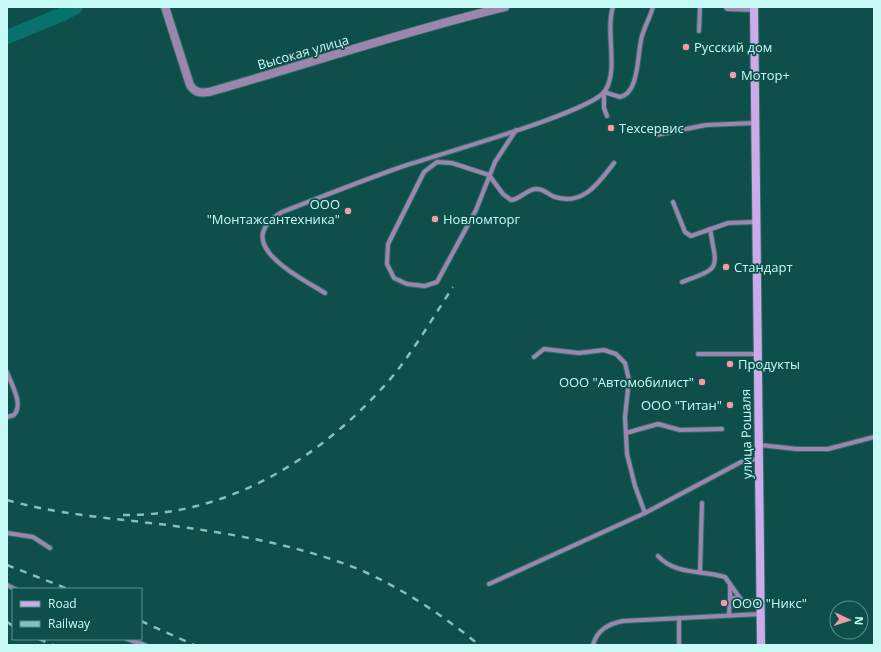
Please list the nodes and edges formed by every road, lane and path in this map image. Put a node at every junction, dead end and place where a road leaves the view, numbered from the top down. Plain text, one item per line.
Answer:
1 (165, 7) edge
2 (505, 7) edge
3 (613, 7) edge
4 (653, 7) edge
5 (700, 7) edge
6 (728, 7) edge
7 (754, 8) edge
8 (698, 31) dead end
9 (604, 92) junction
10 (607, 116) dead end
11 (754, 122) junction
12 (516, 130) junction
13 (656, 135) dead end
14 (614, 163) dead end
15 (489, 175) junction
16 (673, 202) dead end
17 (755, 222) junction
18 (710, 229) junction
19 (682, 282) dead end
20 (325, 293) dead end
21 (698, 354) dead end
22 (757, 354) junction
23 (534, 357) dead end
24 (7, 372) edge
25 (7, 417) edge
26 (722, 429) dead end
27 (626, 433) junction
28 (874, 437) edge
29 (759, 445) junction
30 (759, 459) junction
31 (702, 503) dead end
32 (645, 512) junction
33 (7, 532) edge
34 (50, 548) dead end
35 (658, 556) dead end
36 (700, 572) junction
37 (730, 581) junction
38 (489, 584) dead end
39 (730, 598) junction
40 (739, 598) junction
41 (761, 601) junction
42 (761, 614) junction
43 (729, 615) junction
44 (679, 618) junction
45 (130, 640) edge
46 (145, 645) edge
47 (593, 645) edge
48 (679, 645) edge
49 (761, 645) edge

1 - 2 street, Высокая улица
3 - 9 lane
4 - 9 lane
5 - 8 lane
6 - 7 street
7 - 11 main road, улица Рошаля
9 - 10 lane
9 - 12 lane
11 - 13 lane
11 - 17 main road, улица Рошаля
12 - 15 lane
12 - 20 lane
14 - 15 lane
15 - 15 lane
16 - 18 lane
17 - 18 lane
17 - 22 main road, улица Рошаля
18 - 19 lane
21 - 22 lane
22 - 29 main road, улица Рошаля
23 - 27 lane
24 - 25 lane
26 - 27 lane
27 - 32 lane
28 - 29 lane
29 - 30 main road, улица Рошаля
30 - 32 lane
30 - 41 main road, улица Рошаля
31 - 36 lane
32 - 38 lane
33 - 34 lane
35 - 36 lane
36 - 37 lane
37 - 39 lane
37 - 40 lane
39 - 40 lane
39 - 43 lane
40 - 41 lane
41 - 42 main road, улица Рошаля
42 - 43 lane
42 - 49 main road, улица Рошаля
43 - 44 lane
44 - 47 lane
44 - 48 lane
45 - 46 lane

